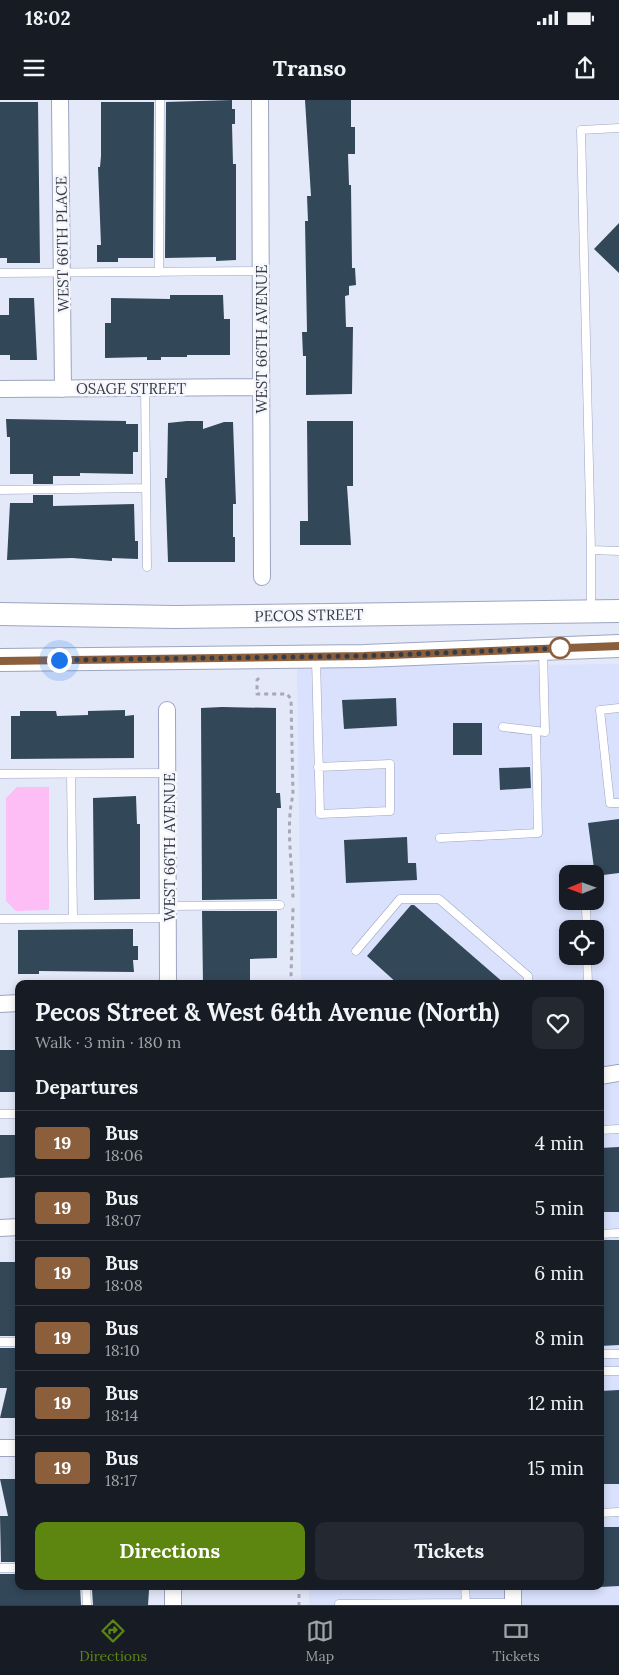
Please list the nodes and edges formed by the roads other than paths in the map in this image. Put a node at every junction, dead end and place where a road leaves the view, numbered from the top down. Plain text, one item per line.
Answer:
1 (60, 100) edge
2 (160, 100) edge
3 (260, 100) edge
4 (619, 128) edge
5 (260, 271) junction
6 (0, 272) edge
7 (62, 272) junction
8 (159, 272) junction
9 (261, 387) junction
10 (146, 388) junction
11 (0, 389) edge
12 (63, 389) junction
13 (146, 488) junction
14 (0, 490) edge
15 (591, 550) junction
16 (619, 551) edge
17 (147, 566) dead end
18 (262, 577) dead end
19 (591, 611) junction
20 (619, 611) edge
21 (0, 614) edge
22 (619, 646) edge
23 (543, 649) junction
24 (316, 656) junction
25 (0, 660) edge
26 (619, 708) edge
27 (167, 710) dead end
28 (503, 727) dead end
29 (536, 731) junction
30 (318, 767) junction
31 (169, 773) junction
32 (0, 774) edge
33 (71, 774) junction
34 (619, 803) edge
35 (440, 838) dead end
36 (280, 905) dead end
37 (586, 910) dead end
38 (169, 912) junction
39 (73, 918) junction
40 (0, 919) edge
41 (586, 920) edge
42 (356, 951) dead end
43 (587, 965) edge
44 (168, 980) edge
45 (528, 980) edge
46 (588, 980) edge
47 (0, 1004) edge
48 (15, 1004) edge
49 (619, 1073) edge
50 (604, 1075) edge
51 (0, 1114) edge
52 (15, 1114) edge
53 (619, 1129) edge
54 (604, 1130) edge
55 (0, 1228) edge
56 (15, 1228) edge
57 (619, 1233) edge
58 (604, 1234) edge
59 (0, 1342) edge
60 (15, 1342) edge
61 (604, 1354) edge
62 (619, 1354) edge
63 (604, 1371) edge
64 (619, 1371) edge
65 (0, 1448) edge
66 (15, 1448) edge
67 (619, 1512) edge
68 (604, 1513) edge
69 (0, 1568) edge
70 (15, 1568) edge
71 (86, 1590) edge
72 (173, 1590) edge
73 (465, 1590) edge
74 (513, 1590) edge
75 (466, 1603) junction
76 (338, 1604) edge
77 (513, 1604) edge
78 (87, 1605) edge
79 (173, 1605) edge

1 - 7 street, WEST 66TH PLACE
2 - 8 lane
3 - 5 street, WEST 66TH AVENUE
4 - 15 lane
5 - 8 lane
5 - 9 street, WEST 66TH AVENUE
6 - 7 lane
7 - 8 lane
7 - 12 street, WEST 66TH PLACE
9 - 10 street, OSAGE STREET
9 - 18 street, WEST 66TH AVENUE
10 - 12 street, OSAGE STREET
10 - 13 lane
11 - 12 street, OSAGE STREET
13 - 14 lane
13 - 17 lane
15 - 16 lane
15 - 19 lane
19 - 20 main road, PECOS STREET
19 - 21 main road, PECOS STREET
22 - 23 main road
23 - 24 main road
23 - 29 lane
24 - 25 main road
24 - 30 lane
26 - 34 lane
27 - 31 street, WEST 66TH AVENUE
28 - 29 lane
29 - 35 lane
30 - 30 lane
31 - 33 lane
31 - 38 street, WEST 66TH AVENUE
32 - 33 lane
33 - 39 lane
36 - 38 lane
37 - 41 lane
38 - 39 lane
38 - 44 street, WEST 66TH AVENUE
39 - 40 lane
42 - 45 lane
43 - 46 lane
47 - 48 street
49 - 50 street
51 - 52 lane
53 - 54 lane
55 - 56 street
57 - 58 lane
59 - 60 lane
61 - 62 lane
63 - 64 lane
65 - 66 street
67 - 68 lane
69 - 70 lane
71 - 78 lane
72 - 79 street
73 - 75 lane
74 - 77 street
75 - 76 lane
75 - 77 lane

